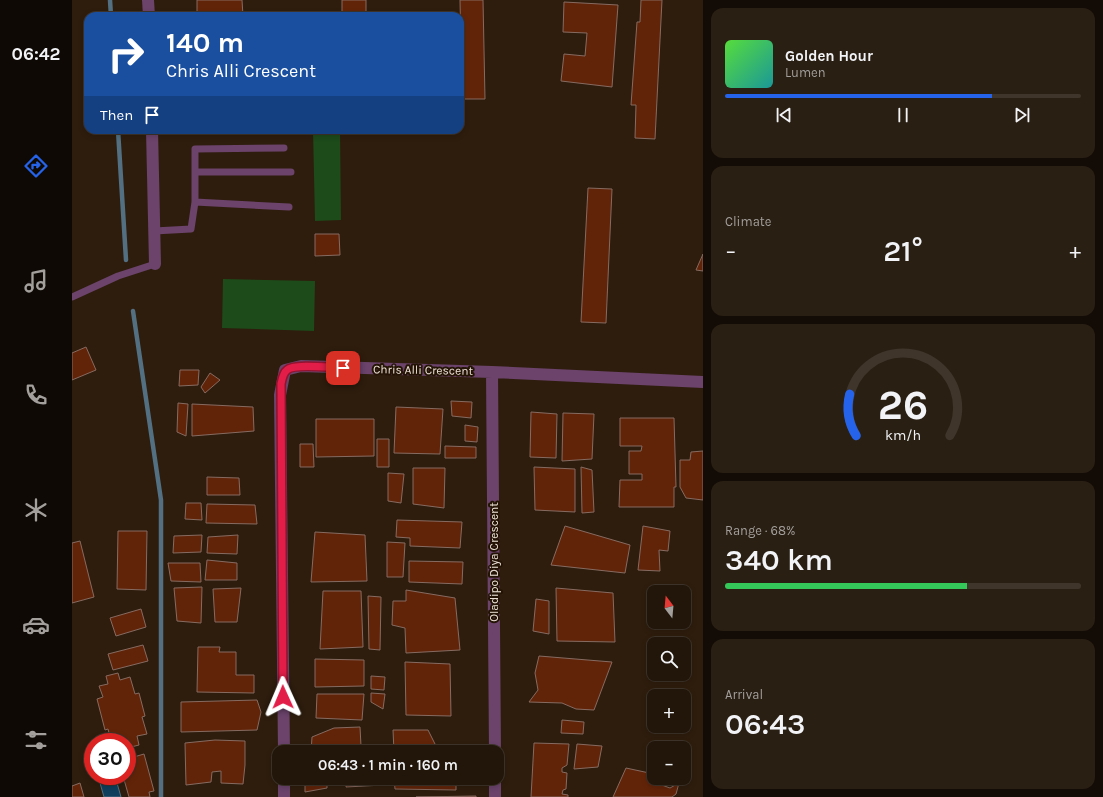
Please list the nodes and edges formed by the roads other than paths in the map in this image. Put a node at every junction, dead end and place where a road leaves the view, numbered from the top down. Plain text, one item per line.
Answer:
1 (148, 0) edge
2 (149, 12) edge
3 (152, 134) edge
4 (284, 148) dead end
5 (195, 172) junction
6 (291, 172) dead end
7 (195, 202) junction
8 (289, 207) dead end
9 (154, 231) junction
10 (155, 264) joint
11 (72, 297) edge
12 (492, 372) junction
13 (703, 382) edge
14 (284, 745) edge
15 (495, 745) edge
16 (284, 785) edge
17 (495, 785) edge
18 (284, 797) edge
19 (495, 797) edge

1 - 2 street
3 - 9 street
4 - 5 lane
5 - 6 lane
5 - 7 lane
7 - 8 lane
7 - 9 lane
9 - 10 street
10 - 11 lane
12 - 13 street, Chris Alli Crescent
12 - 14 street, Chris Alli Crescent
12 - 15 street, Oladipo Diya Crescent
16 - 18 street
17 - 19 street

